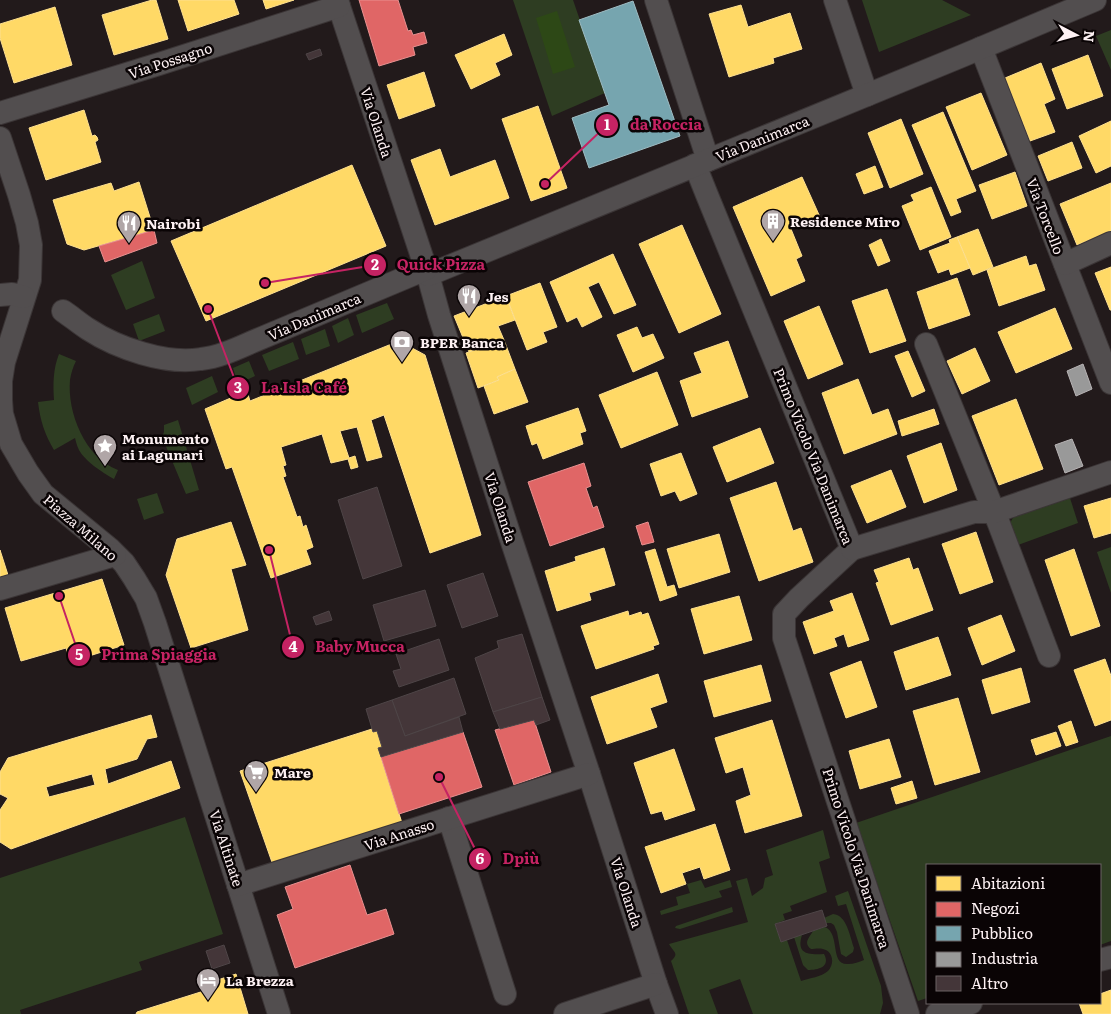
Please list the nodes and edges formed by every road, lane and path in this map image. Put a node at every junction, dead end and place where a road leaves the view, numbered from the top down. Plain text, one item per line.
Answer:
1 (656, 0) edge
2 (835, 0) edge
3 (1095, 0) edge
4 (338, 3) edge
5 (981, 48) junction
6 (867, 95) junction
7 (0, 113) edge
8 (0, 138) edge
9 (702, 162) junction
10 (1111, 243) edge
11 (1064, 264) junction
12 (427, 272) junction
13 (0, 295) edge
14 (24, 297) junction
15 (63, 311) dead end
16 (926, 344) dead end
17 (1111, 383) edge
18 (1111, 472) edge
19 (994, 512) junction
20 (852, 549) junction
21 (115, 555) junction
22 (0, 589) edge
23 (1049, 656) dead end
24 (174, 683) joint
25 (589, 774) junction
26 (449, 818) junction
27 (238, 885) junction
28 (656, 984) junction
29 (505, 994) dead end
30 (968, 1004) edge
31 (279, 1014) edge
32 (565, 1014) edge
33 (667, 1014) edge
34 (908, 1014) edge
35 (937, 1014) edge

1 - 9 street, Primo Vicolo Via Danimarca
2 - 6 street
3 - 5 street, Via Danimarca
4 - 7 street, Via Possagno
4 - 12 street, Via Olanda
5 - 6 street, Via Danimarca
5 - 11 street, Via Torcello
6 - 9 street, Via Danimarca
8 - 14 street, Piazza Milano
9 - 12 street, Via Danimarca
9 - 20 street, Primo Vicolo Via Danimarca
10 - 11 street
11 - 17 street, Via Torcello
12 - 15 street, Via Danimarca
12 - 25 street, Via Olanda
13 - 14 street
14 - 21 street, Piazza Milano
16 - 19 street
18 - 19 street
19 - 20 street
19 - 23 street
20 - 34 street, Primo Vicolo Via Danimarca
21 - 22 street
21 - 24 street, Piazza Milano
24 - 27 street, Via Altinate
25 - 26 street, Via Anasso
25 - 28 street, Via Olanda
26 - 27 street, Via Anasso
26 - 29 street
27 - 31 street, Via Altinate
28 - 32 street
28 - 33 street, Via Olanda
30 - 35 street

